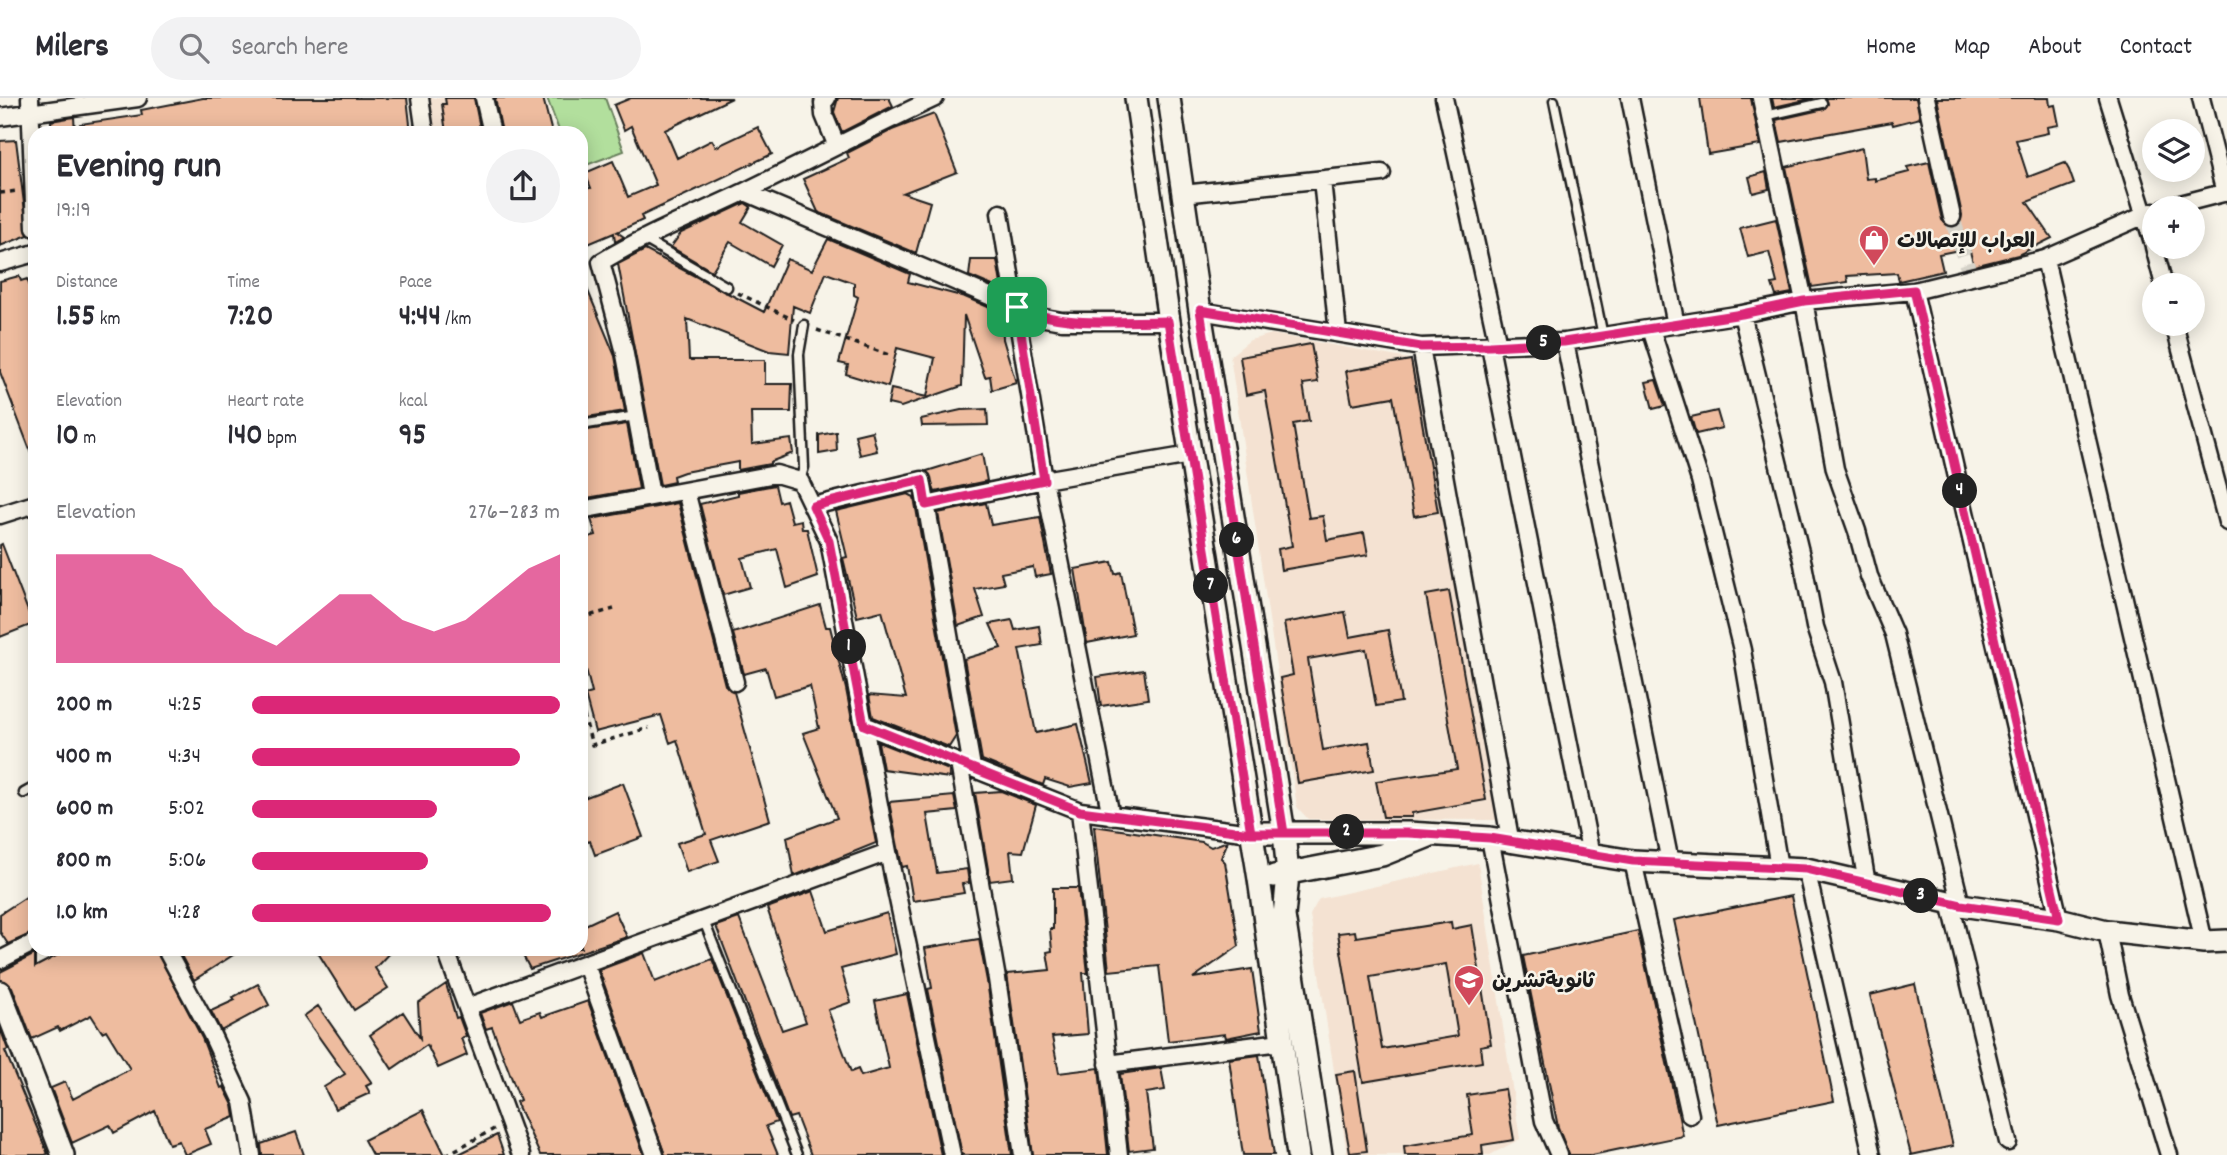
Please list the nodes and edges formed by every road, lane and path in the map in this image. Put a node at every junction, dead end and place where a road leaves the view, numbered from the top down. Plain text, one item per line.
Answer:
1 (30, 98) edge
2 (138, 98) edge
3 (420, 98) edge
4 (485, 98) edge
5 (827, 98) edge
6 (935, 98) edge
7 (1136, 98) edge
8 (1170, 98) edge
9 (1444, 98) edge
10 (1630, 98) edge
11 (1761, 98) edge
12 (1926, 98) edge
13 (2108, 98) edge
14 (2201, 98) edge
15 (1554, 101) dead end
16 (1822, 103) dead end
17 (30, 115) junction
18 (1765, 116) junction
19 (0, 117) edge
20 (30, 126) edge
21 (424, 126) edge
22 (491, 126) edge
23 (836, 144) junction
24 (1382, 173) dead end
25 (1322, 180) junction
26 (744, 192) junction
27 (2226, 192) edge
28 (1183, 194) junction
29 (2144, 196) edge
30 (2205, 198) edge
31 (1000, 213) dead end
32 (2142, 216) edge
33 (1952, 217) tunnel mouth
34 (641, 238) junction
35 (28, 255) edge
36 (2045, 259) junction
37 (0, 263) edge
38 (727, 287) dead end
39 (1914, 290) junction
40 (1804, 301) junction
41 (1017, 307) junction
42 (1200, 310) junction
43 (1742, 314) junction
44 (1168, 321) junction
45 (804, 325) dead end
46 (1676, 325) junction
47 (1651, 329) junction
48 (1338, 333) junction
49 (1603, 336) junction
50 (2177, 336) edge
51 (1564, 342) junction
52 (1494, 345) junction
53 (1421, 347) junction
54 (636, 416) junction
55 (588, 424) edge
56 (1190, 455) junction
57 (1044, 480) junction
58 (800, 481) junction
59 (686, 491) junction
60 (651, 495) junction
61 (926, 505) junction
62 (28, 506) edge
63 (813, 506) junction
64 (588, 508) edge
65 (0, 515) edge
66 (2227, 522) edge
67 (614, 609) dead end
68 (588, 616) edge
69 (735, 682) dead end
70 (864, 725) junction
71 (649, 728) dead end
72 (588, 730) edge
73 (965, 765) junction
74 (28, 791) edge
75 (24, 793) dead end
76 (1080, 811) junction
77 (1111, 817) junction
78 (1251, 833) junction
79 (1284, 833) junction
80 (1431, 835) junction
81 (1501, 841) junction
82 (888, 852) junction
83 (1591, 855) junction
84 (1633, 861) junction
85 (1670, 863) junction
86 (1779, 867) junction
87 (1806, 869) junction
88 (1288, 874) junction
89 (1259, 879) junction
90 (1867, 884) junction
91 (1955, 903) junction
92 (2059, 919) junction
93 (704, 921) junction
94 (2107, 931) junction
95 (2227, 941) edge
96 (2204, 942) junction
97 (28, 946) edge
98 (169, 956) edge
99 (448, 956) edge
100 (0, 960) edge
101 (586, 965) junction
102 (0, 992) edge
103 (467, 1007) junction
104 (1280, 1042) junction
105 (1108, 1064) junction
106 (1690, 1115) dead end
107 (509, 1122) junction
108 (2008, 1142) dead end
109 (63, 1155) edge
110 (252, 1155) edge
111 (446, 1155) edge
112 (521, 1155) edge
113 (655, 1155) edge
114 (797, 1155) edge
115 (952, 1155) edge
116 (1023, 1155) edge
117 (1119, 1155) edge
118 (1298, 1155) edge
119 (1321, 1155) edge
120 (1559, 1155) edge
121 (1872, 1155) edge
122 (2169, 1155) edge

1 - 17 street
2 - 17 street
3 - 21 street
4 - 22 street
5 - 23 street
6 - 23 street
7 - 44 main road
8 - 28 main road
9 - 52 street
10 - 46 street
11 - 18 street
12 - 33 street
13 - 29 street
14 - 27 street
15 - 49 lane
16 - 18 lane
17 - 19 street
17 - 20 street
18 - 40 street
23 - 26 street
24 - 25 street
25 - 28 street
25 - 48 street
26 - 34 street
26 - 41 street
27 - 30 street
28 - 42 main road
31 - 41 street
32 - 36 street
34 - 38 lane
34 - 54 street
35 - 37 street
36 - 39 street
36 - 96 street
39 - 40 street
39 - 92 street
40 - 43 street
40 - 91 street
41 - 44 street
41 - 57 street
42 - 48 street
42 - 79 main road
43 - 46 street
43 - 90 street
44 - 56 main road
45 - 58 lane
46 - 47 street
47 - 49 street
47 - 86 street
48 - 53 street
49 - 51 street
50 - 66 street
51 - 52 street
51 - 85 street
52 - 53 street
52 - 83 street
53 - 81 street
54 - 55 lane
54 - 60 street
56 - 57 street
56 - 78 main road
57 - 61 street
57 - 77 street
58 - 59 street
58 - 63 street
59 - 60 street
59 - 69 street
60 - 64 street
61 - 63 street
61 - 73 street
62 - 65 street
63 - 70 street
67 - 68 path
70 - 73 street
70 - 82 street
71 - 72 path
73 - 76 street
73 - 116 street
74 - 75 lane
76 - 77 street
76 - 105 street
77 - 78 street
78 - 79 main road
78 - 89 main road
79 - 80 main road
79 - 88 main road
80 - 81 main road
80 - 88 main road
81 - 83 main road
81 - 120 street
82 - 93 street
82 - 115 street
83 - 84 main road
84 - 85 main road
84 - 106 street
85 - 86 main road
86 - 87 main road
87 - 90 main road
87 - 121 street
88 - 89 main road
88 - 119 main road
89 - 104 main road
90 - 91 main road
91 - 92 main road
91 - 108 street
92 - 94 main road
93 - 101 street
93 - 114 lane
94 - 96 main road
94 - 122 street
95 - 96 main road
97 - 100 street
98 - 110 street
99 - 103 street
101 - 103 street
101 - 113 street
102 - 109 main road
103 - 107 street
104 - 105 street
104 - 118 main road
105 - 117 street
107 - 111 path
107 - 112 street

